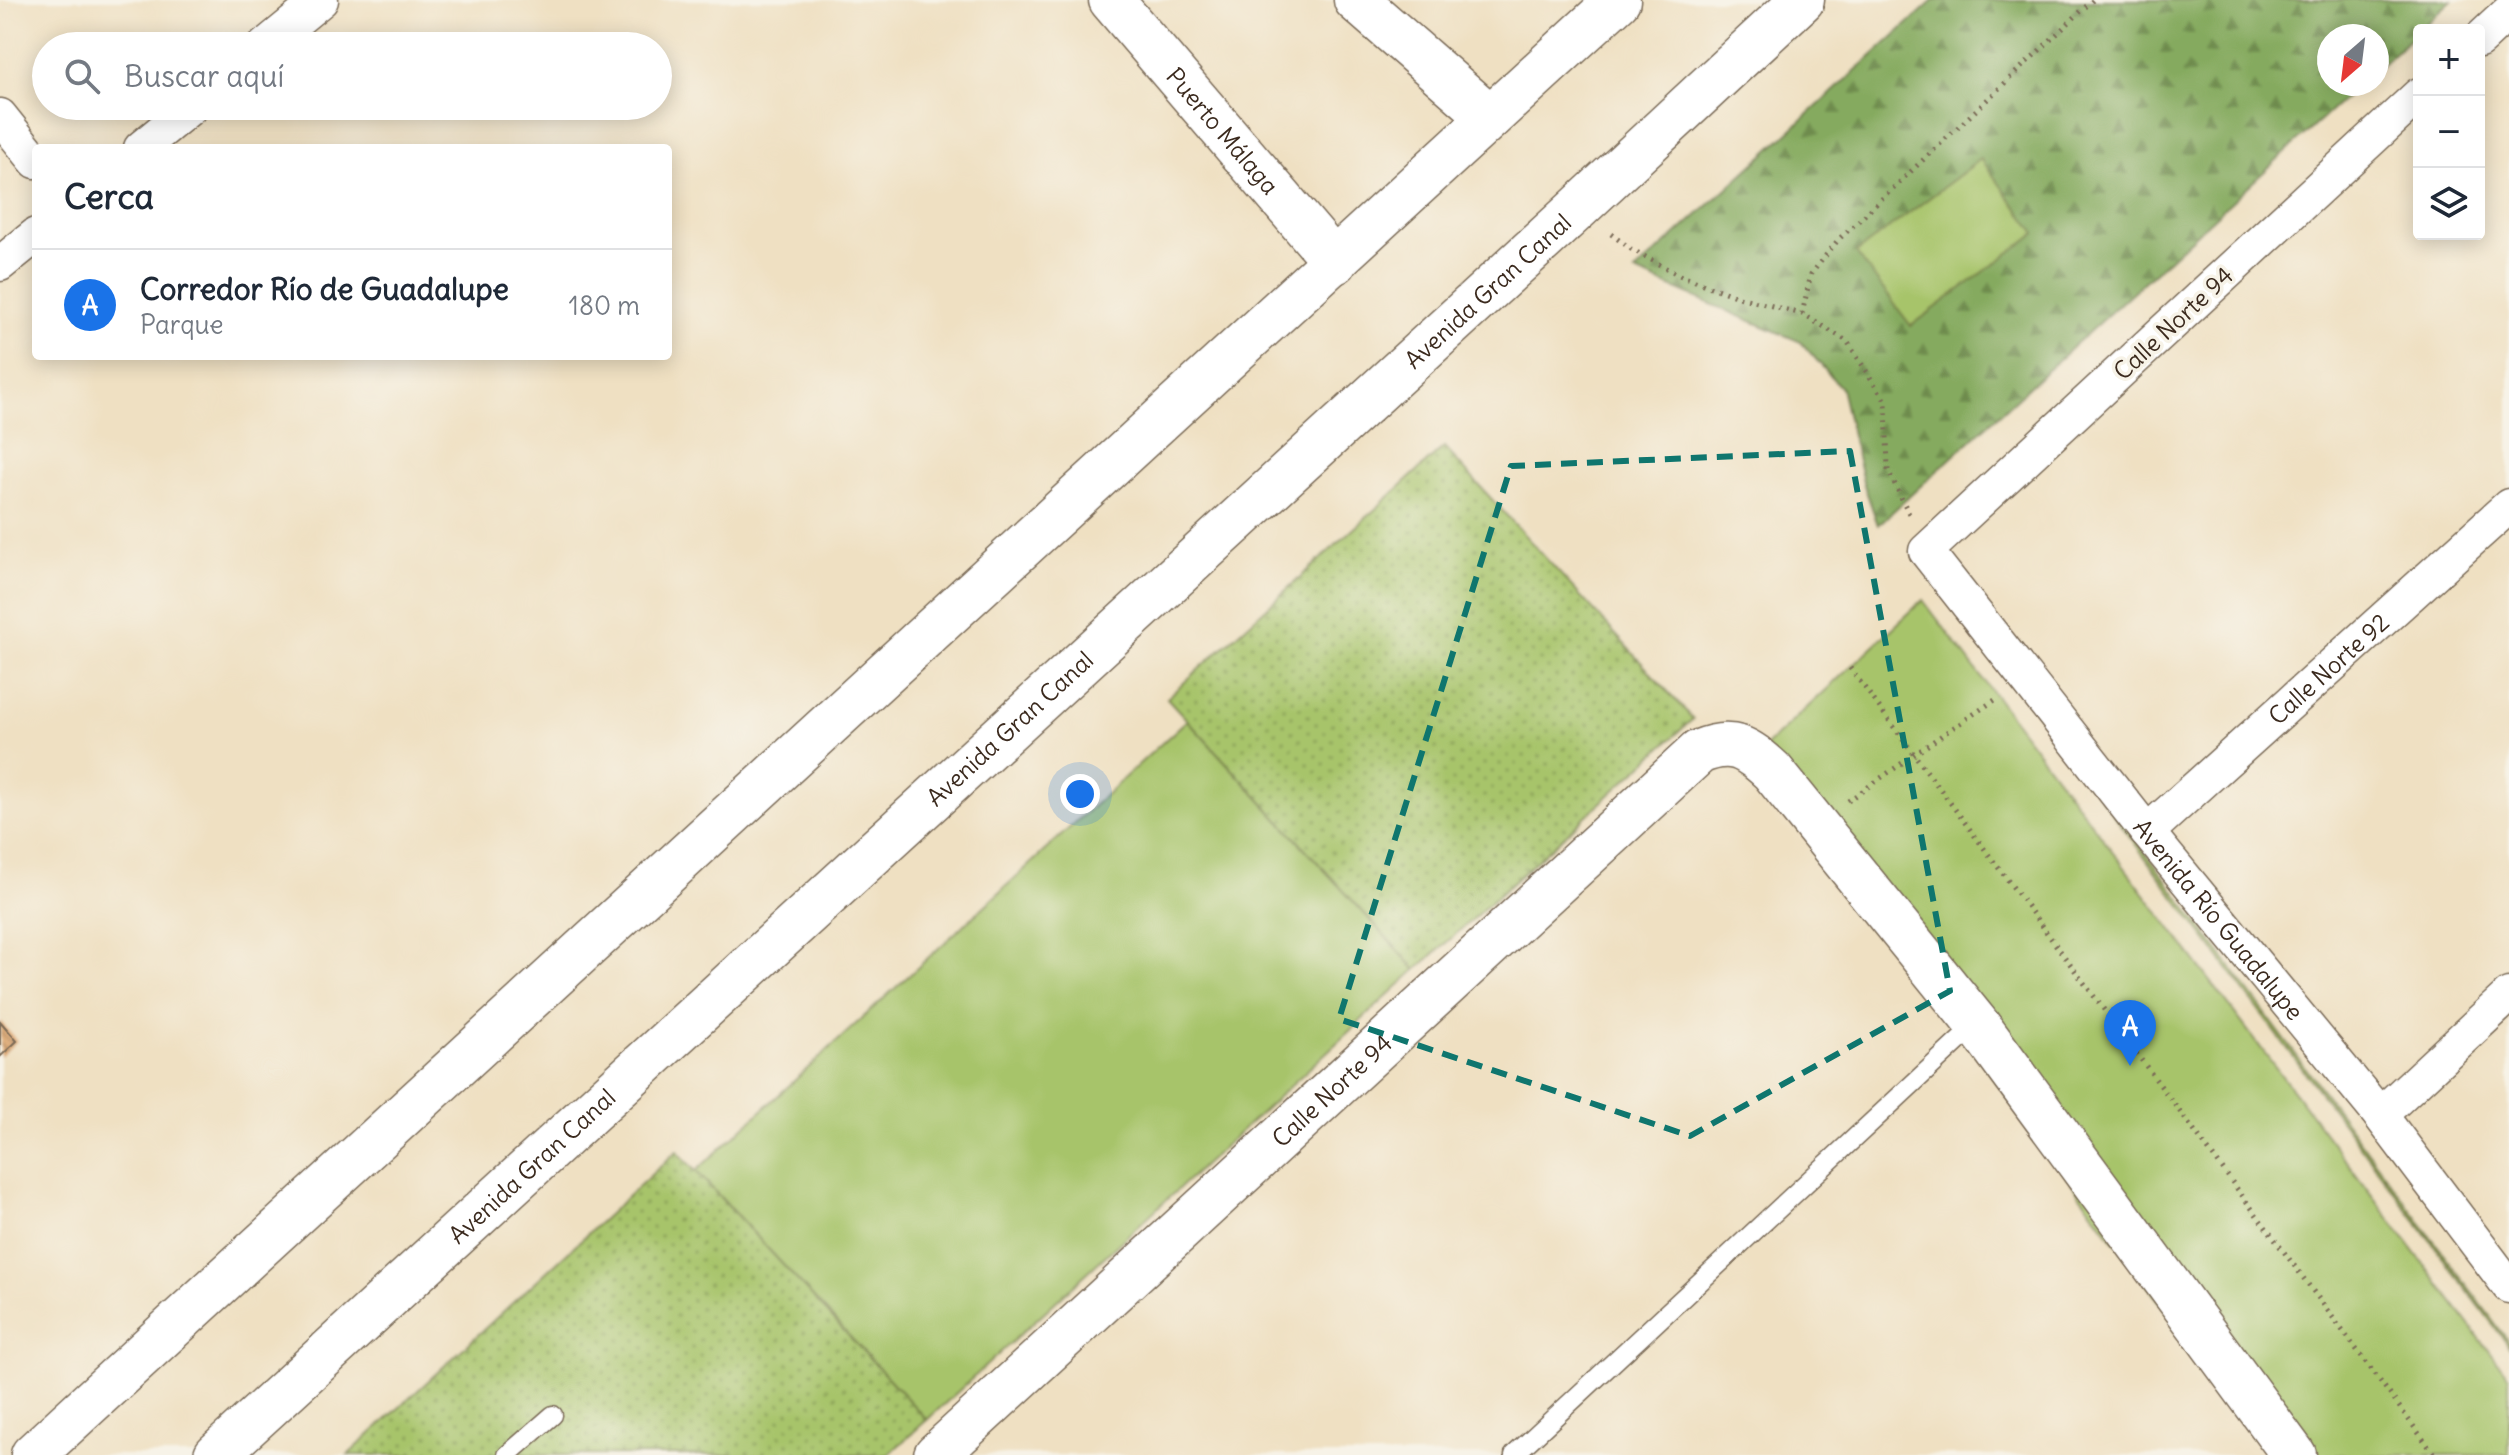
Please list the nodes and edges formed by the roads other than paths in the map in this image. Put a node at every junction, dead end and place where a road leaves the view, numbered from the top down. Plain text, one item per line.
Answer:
1 (321, 0) edge
2 (1111, 0) edge
3 (1356, 0) edge
4 (1618, 0) edge
5 (1802, 0) edge
6 (2509, 12) edge
7 (282, 32) edge
8 (2485, 34) edge
9 (2418, 96) edge
10 (0, 116) edge
11 (1490, 117) junction
12 (175, 120) edge
13 (146, 144) edge
14 (32, 156) edge
15 (32, 238) edge
16 (1335, 262) junction
17 (0, 264) edge
18 (2509, 506) edge
19 (1926, 551) joint
20 (2147, 832) junction
21 (2509, 995) edge
22 (1977, 1024) junction
23 (2380, 1115) junction
24 (2509, 1286) edge
25 (553, 1415) dead end
26 (33, 1455) edge
27 (216, 1455) edge
28 (507, 1455) edge
29 (936, 1455) edge
30 (1514, 1455) edge
31 (2294, 1455) edge

1 - 7 street
2 - 16 main road, Puerto Málaga
3 - 11 main road
4 - 11 main road
5 - 27 main road, Avenida Gran Canal
6 - 8 street
9 - 19 street, Calle Norte 94
10 - 14 street
11 - 16 main road
12 - 13 street
15 - 17 street
16 - 26 main road
18 - 20 street, Calle Norte 92
19 - 20 street, Avenida Río Guadalupe
20 - 23 street, Avenida Río Guadalupe
21 - 23 street
22 - 29 main road, Calle Norte 94
22 - 30 lane
22 - 31 main road
23 - 24 street, Avenida Río Guadalupe
25 - 28 lane

